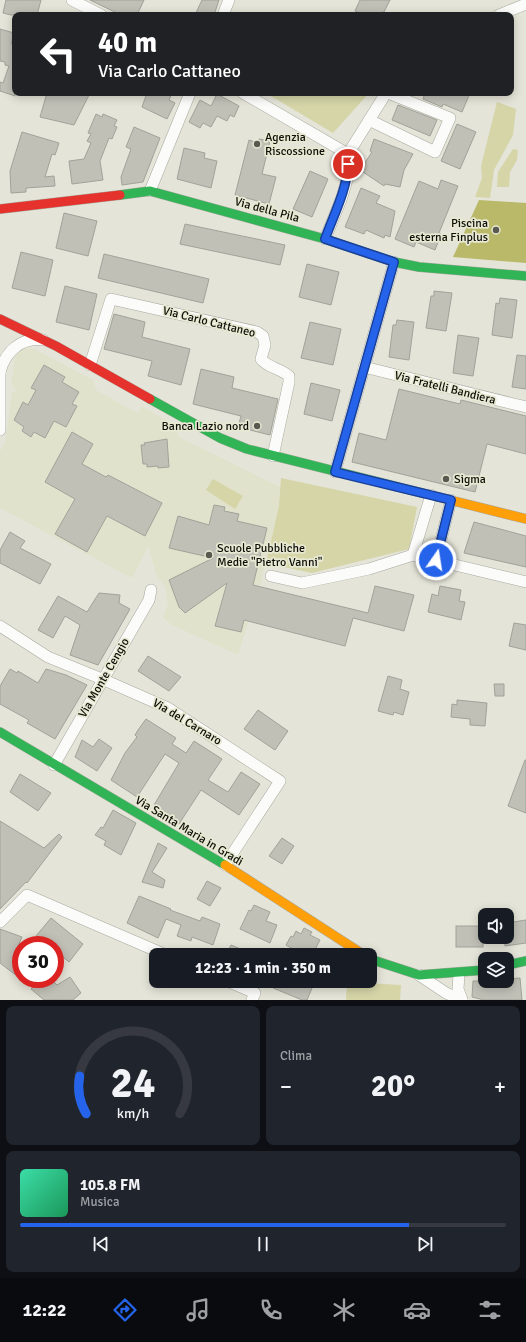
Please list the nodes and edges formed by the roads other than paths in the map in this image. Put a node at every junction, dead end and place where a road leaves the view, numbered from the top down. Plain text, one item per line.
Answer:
1 (72, 0) edge
2 (229, 0) edge
3 (526, 4) edge
4 (95, 12) edge
5 (224, 12) edge
6 (506, 12) edge
7 (189, 96) edge
8 (248, 96) edge
9 (385, 96) edge
10 (394, 96) edge
11 (368, 120) junction
12 (348, 154) junction
13 (150, 191) junction
14 (0, 209) edge
15 (325, 239) junction
16 (394, 262) junction
17 (526, 276) edge
18 (0, 319) edge
19 (46, 341) junction
20 (90, 365) junction
21 (0, 367) edge
22 (364, 367) junction
23 (0, 372) edge
24 (526, 407) edge
25 (0, 430) edge
26 (273, 456) junction
27 (335, 472) junction
28 (431, 494) junction
29 (451, 500) junction
30 (526, 519) edge
31 (413, 555) junction
32 (436, 560) junction
33 (271, 576) dead end
34 (526, 582) edge
35 (151, 590) dead end
36 (0, 626) edge
37 (102, 679) junction
38 (0, 732) edge
39 (54, 766) junction
40 (225, 865) junction
41 (0, 922) edge
42 (150, 948) edge
43 (353, 948) edge
44 (377, 961) edge
45 (526, 961) edge
46 (514, 964) edge
47 (478, 971) edge
48 (459, 974) junction
49 (419, 975) junction
50 (243, 988) edge
51 (252, 1000) edge
52 (462, 1000) edge

1 - 4 street
2 - 5 street
3 - 6 street
7 - 13 street
8 - 12 street
9 - 11 street
10 - 11 street
11 - 12 street
12 - 15 street
13 - 14 street, Via della Pila
13 - 15 street, Via della Pila
15 - 16 street, Via della Pila
16 - 17 street, Via della Pila
16 - 22 street
18 - 19 street
19 - 20 street
19 - 23 street
20 - 26 street
20 - 26 street, Via Carlo Cattaneo
21 - 23 street
22 - 24 street, Via Fratelli Bandiera
22 - 27 street
23 - 25 street
26 - 27 street
27 - 28 street
28 - 29 street
28 - 31 street
29 - 30 street
29 - 32 street
31 - 32 street
31 - 33 street
32 - 34 street
35 - 37 street, Via Monte Cengio
36 - 37 street, Via del Carnaro
37 - 39 street, Via Monte Cengio
37 - 40 street, Via del Carnaro
38 - 39 street, Via Santa Maria in Gradi
39 - 40 street, Via Santa Maria in Gradi
40 - 43 street, Via Santa Maria in Gradi
41 - 42 street
44 - 49 street
45 - 46 street
47 - 48 street
48 - 49 street
48 - 52 street
49 - 52 street
50 - 51 street

